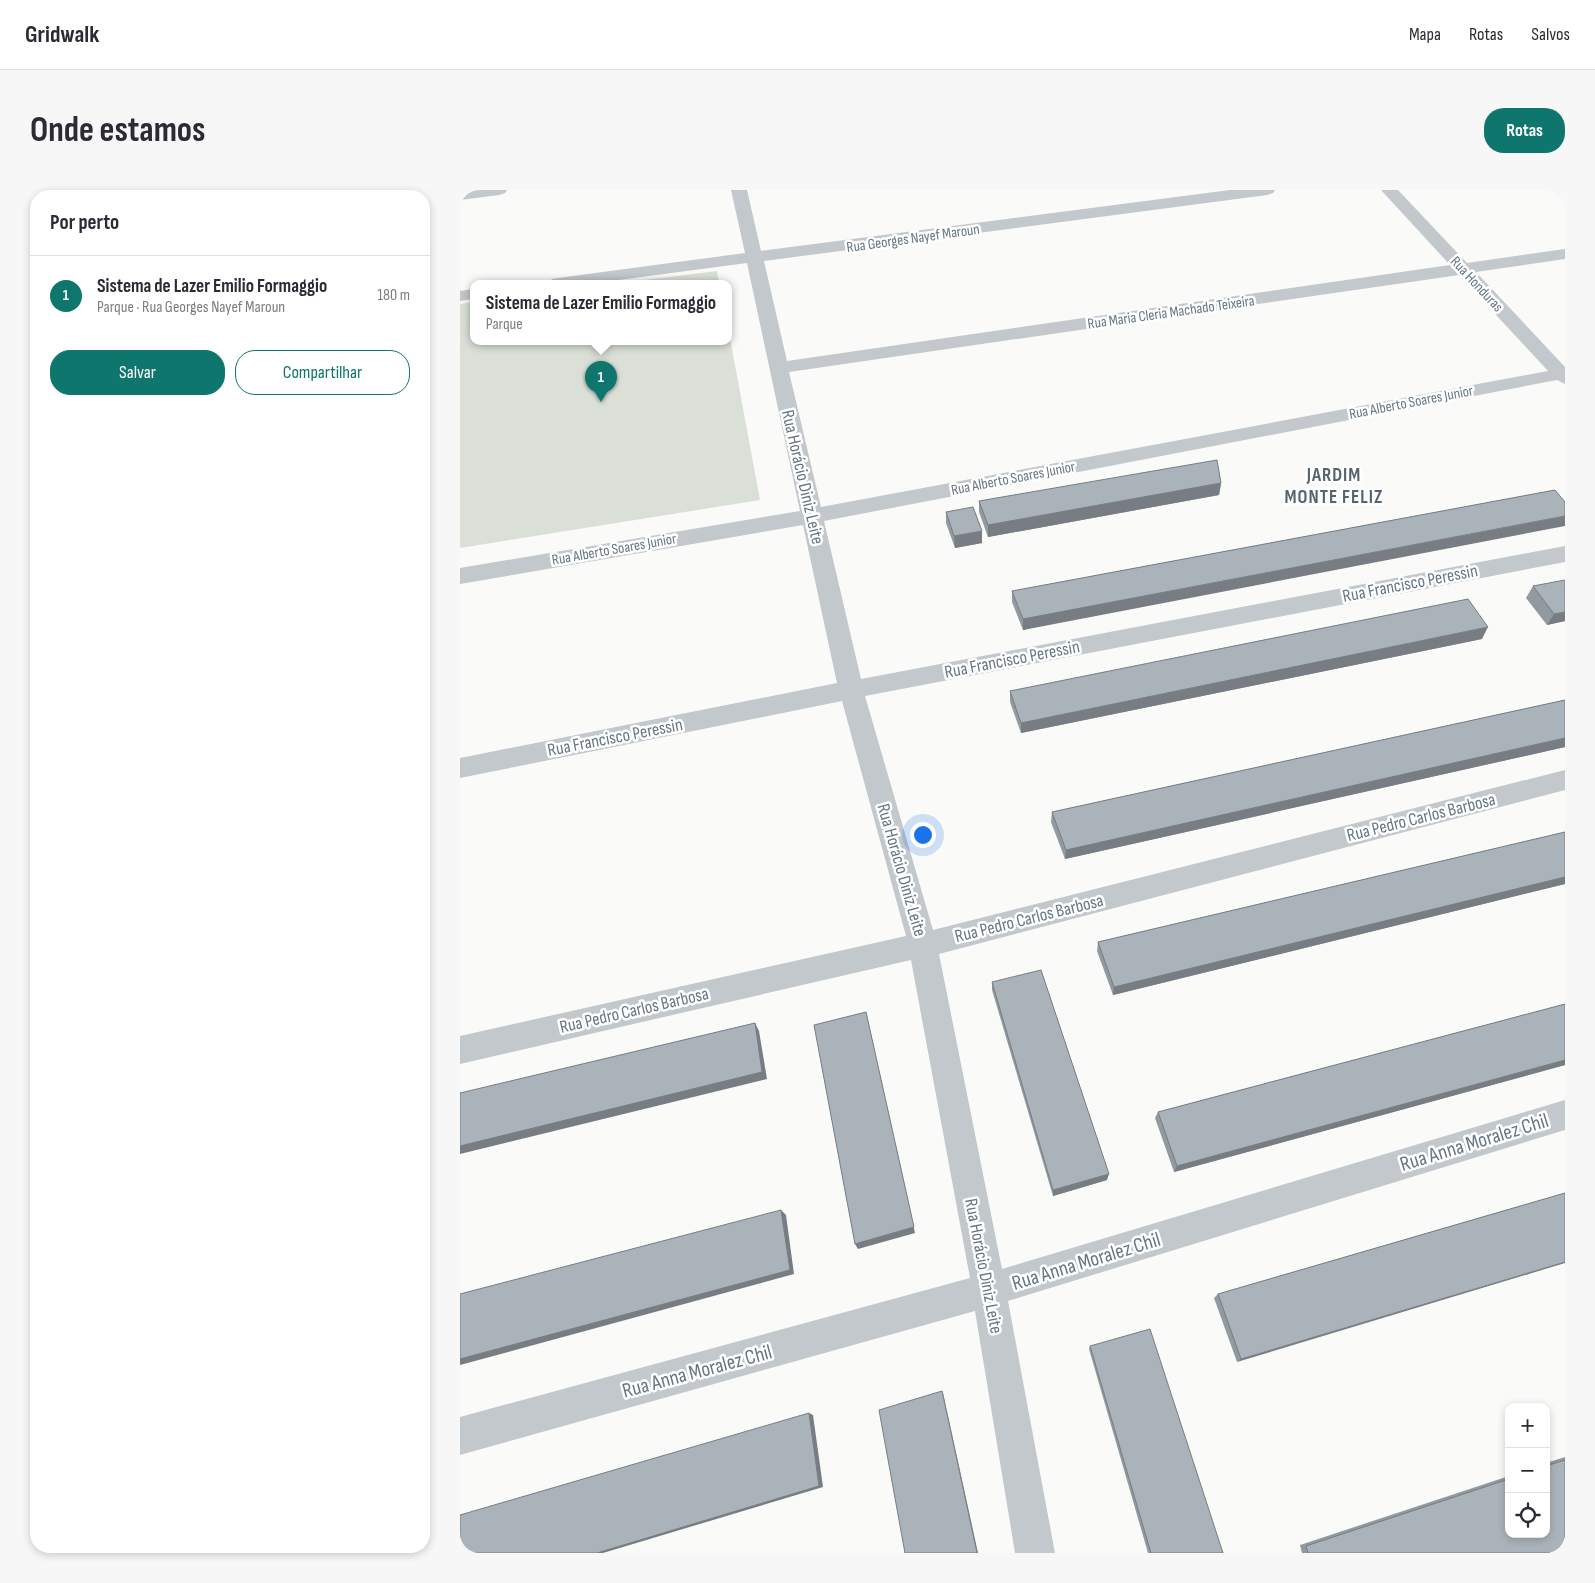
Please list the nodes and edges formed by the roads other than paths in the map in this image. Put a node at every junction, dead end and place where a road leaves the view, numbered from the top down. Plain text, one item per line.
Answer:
1 (500, 190) edge
2 (1267, 190) edge
3 (1389, 190) edge
4 (738, 191) edge
5 (460, 195) edge
6 (1565, 254) edge
7 (755, 259) junction
8 (1464, 270) junction
9 (583, 280) edge
10 (778, 368) junction
11 (1564, 375) edge
12 (812, 516) junction
13 (1565, 554) edge
14 (460, 576) edge
15 (851, 690) junction
16 (460, 768) edge
17 (1565, 780) edge
18 (923, 945) junction
19 (460, 1050) edge
20 (1565, 1114) edge
21 (989, 1290) junction
22 (460, 1436) edge
23 (1035, 1553) edge

1 - 5 street
2 - 7 street, Rua Georges Nayef Maroun
3 - 8 street, Rua Honduras
4 - 7 street, Rua Horácio Diniz Leite
6 - 8 street, Rua Maria Cleria Machado Teixeira
7 - 9 street, Rua Georges Nayef Maroun
7 - 10 street, Rua Horácio Diniz Leite
8 - 10 street, Rua Maria Cleria Machado Teixeira
8 - 11 street, Rua Honduras
10 - 12 street, Rua Horácio Diniz Leite
11 - 12 street, Rua Alberto Soares Junior
12 - 14 street, Rua Alberto Soares Junior
12 - 15 street, Rua Horácio Diniz Leite
13 - 15 street, Rua Francisco Peressin
15 - 16 street, Rua Francisco Peressin
15 - 18 street, Rua Horácio Diniz Leite
17 - 18 street, Rua Pedro Carlos Barbosa
18 - 19 street, Rua Pedro Carlos Barbosa
18 - 21 street, Rua Horácio Diniz Leite
20 - 21 street, Rua Anna Moralez Chil
21 - 22 street, Rua Anna Moralez Chil
21 - 23 street, Rua Horácio Diniz Leite

